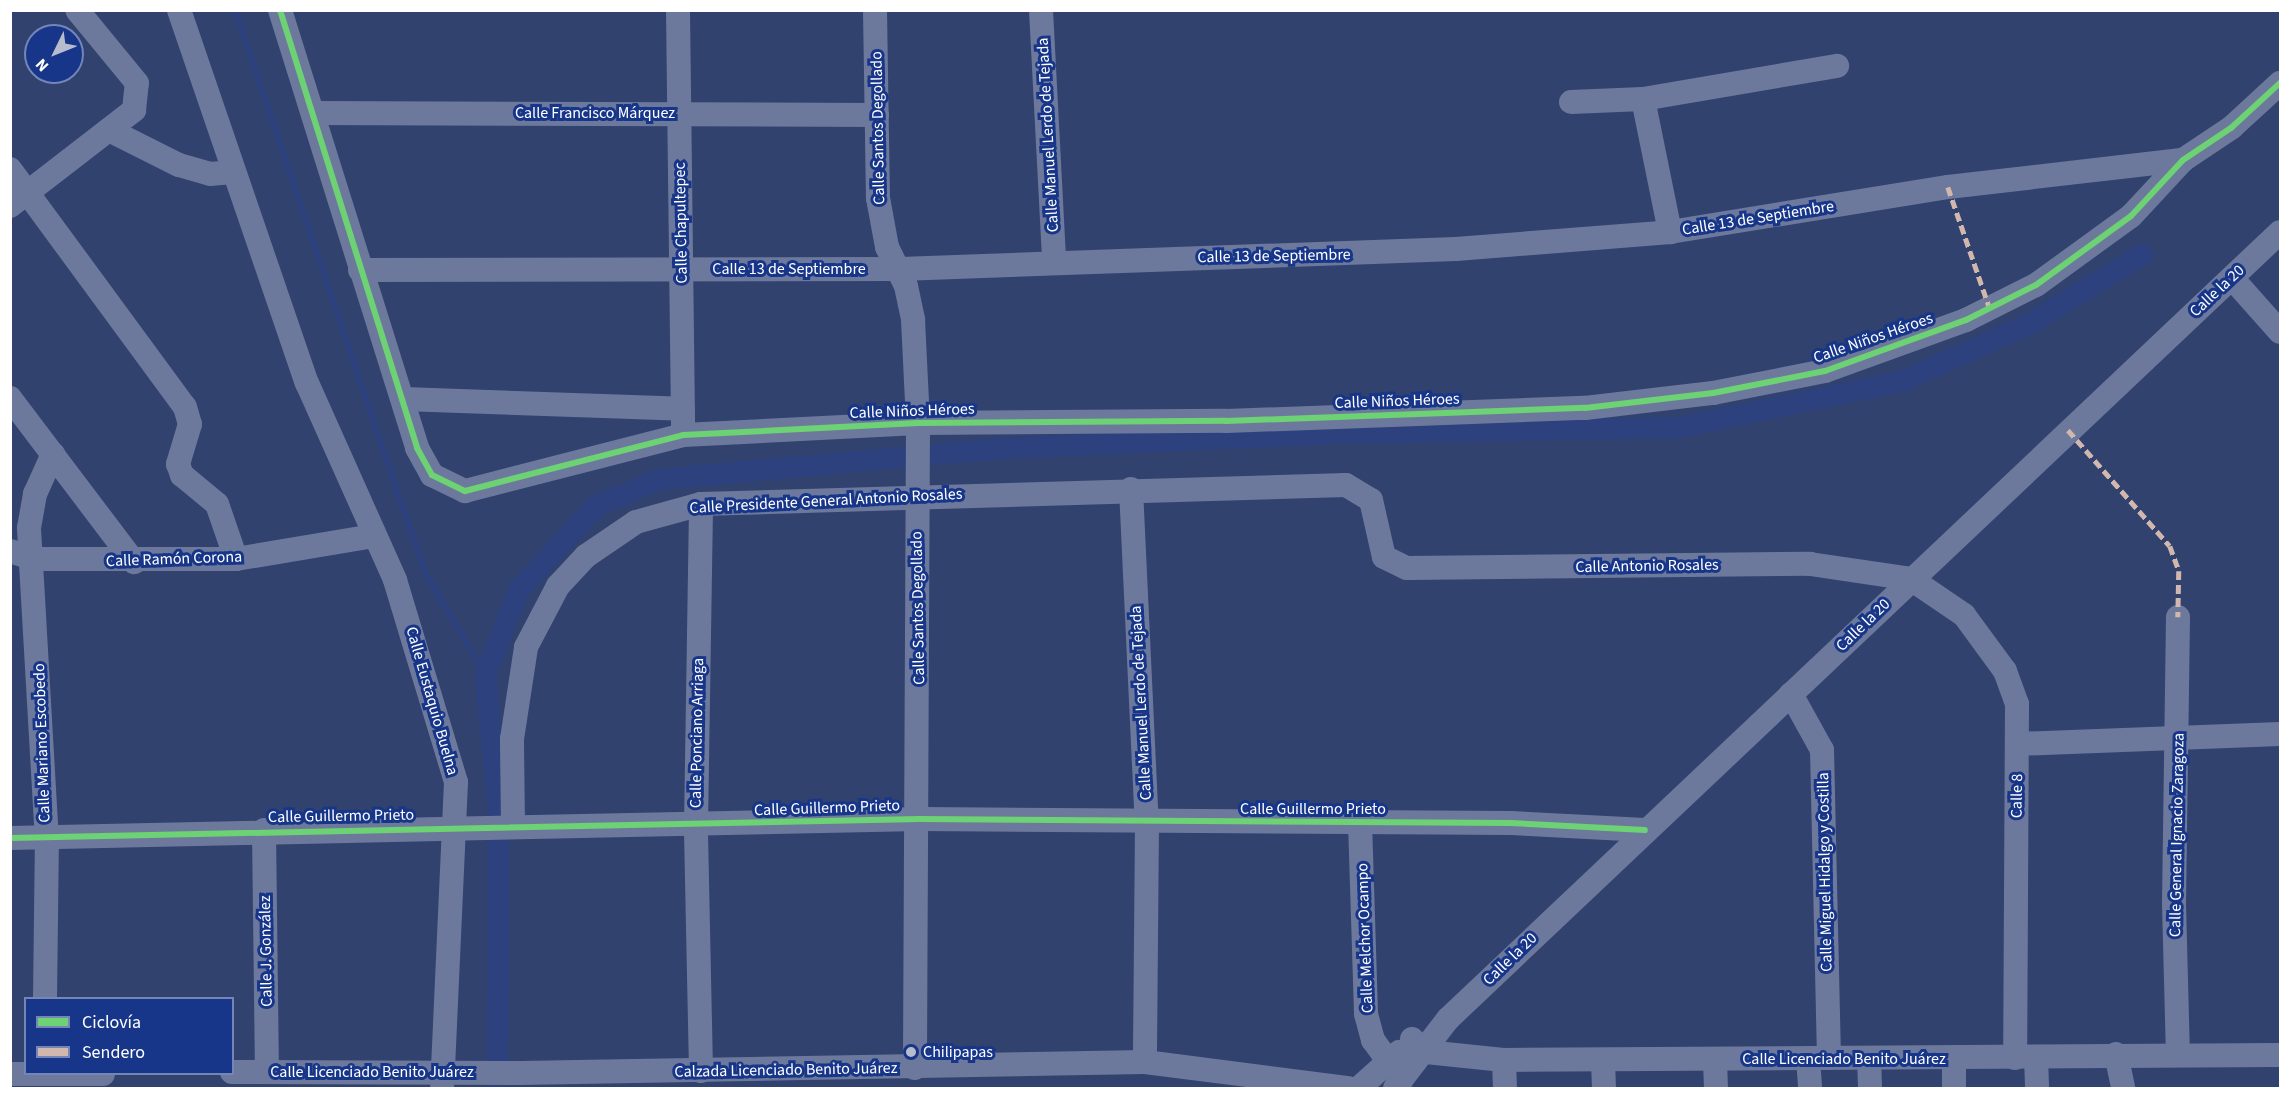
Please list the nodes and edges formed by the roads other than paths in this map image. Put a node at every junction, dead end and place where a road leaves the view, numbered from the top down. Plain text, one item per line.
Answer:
1 (77, 10) edge
2 (179, 10) edge
3 (280, 10) edge
4 (678, 10) edge
5 (875, 10) edge
6 (1041, 10) edge
7 (1837, 66) dead end
8 (2280, 83) edge
9 (1643, 99) junction
10 (1571, 102) dead end
11 (313, 113) junction
12 (679, 113) junction
13 (877, 115) junction
14 (109, 130) junction
15 (2183, 160) junction
16 (10, 169) edge
17 (233, 171) junction
18 (20, 199) edge
19 (1670, 232) junction
20 (2280, 232) edge
21 (1054, 260) junction
22 (681, 268) junction
23 (900, 269) junction
24 (360, 270) junction
25 (2232, 278) junction
26 (2280, 332) edge
27 (10, 398) edge
28 (403, 399) junction
29 (683, 409) junction
30 (917, 431) junction
31 (683, 435) junction
32 (53, 454) junction
33 (1131, 489) junction
34 (916, 491) junction
35 (701, 504) junction
36 (374, 536) junction
37 (10, 551) edge
38 (1384, 557) joint
39 (236, 559) junction
40 (35, 560) junction
41 (134, 562) junction
42 (1911, 579) junction
43 (2178, 617) dead end
44 (1791, 694) junction
45 (2179, 734) junction
46 (2280, 734) edge
47 (2018, 744) junction
48 (920, 819) junction
49 (1360, 822) junction
50 (1147, 823) junction
51 (510, 826) junction
52 (696, 826) junction
53 (458, 828) junction
54 (264, 830) junction
55 (1645, 830) junction
56 (10, 838) edge
57 (46, 841) junction
58 (45, 997) edge
59 (1419, 1046) junction
60 (2116, 1054) junction
61 (2178, 1054) junction
62 (2280, 1055) edge
63 (2025, 1057) junction
64 (1819, 1058) junction
65 (1869, 1058) junction
66 (1954, 1059) junction
67 (1504, 1060) junction
68 (1603, 1060) junction
69 (1715, 1060) junction
70 (1145, 1062) junction
71 (915, 1068) junction
72 (701, 1071) junction
73 (234, 1072) edge
74 (267, 1072) junction
75 (511, 1073) joint
76 (448, 1077) edge
77 (1395, 1077) edge
78 (1348, 1089) edge
79 (1359, 1089) edge
80 (1505, 1089) edge
81 (1604, 1089) edge
82 (1716, 1089) edge
83 (1810, 1089) edge
84 (1870, 1089) edge
85 (1954, 1089) edge
86 (2037, 1089) edge
87 (2123, 1089) edge

1 - 14 street
2 - 17 street, Calle Eustaquio Buelna
3 - 11 street
4 - 12 street, Calle Chapultepec
5 - 13 street, Calle Santos Degollado
6 - 21 street, Calle Manuel Lerdo de Tejada
7 - 9 street
8 - 15 street, Calle Niños Héroes
9 - 10 street
9 - 19 street
11 - 12 street, Calle Francisco Márquez
11 - 24 street
12 - 13 street, Calle Francisco Márquez
12 - 22 street, Calle Chapultepec
13 - 23 street, Calle Santos Degollado
14 - 17 street
14 - 18 street
15 - 19 street, Calle 13 de Septiembre
15 - 30 street, Calle Niños Héroes
16 - 18 street
17 - 36 street, Calle Eustaquio Buelna
18 - 39 street
19 - 21 street, Calle 13 de Septiembre
20 - 25 street, Calle la 20
21 - 23 street, Calle 13 de Septiembre
22 - 23 street, Calle 13 de Septiembre
22 - 24 street, Calle 13 de Septiembre
22 - 29 street, Calle Chapultepec
23 - 30 street, Calle Santos Degollado
24 - 28 street
25 - 26 street
25 - 42 street, Calle la 20
27 - 32 street
28 - 29 street
28 - 31 street, Calle Niños Héroes
29 - 31 street, Calle Chapultepec
30 - 31 street, Calle Niños Héroes
30 - 34 street, Calle Santos Degollado
32 - 40 street, Calle Mariano Escobedo
32 - 41 street
33 - 34 street, Calle Presidente General Antonio Rosales
33 - 38 street, Calle Presidente General Antonio Rosales
33 - 50 street, Calle Manuel Lerdo de Tejada
34 - 35 street, Calle Presidente General Antonio Rosales
34 - 48 street, Calle Santos Degollado
35 - 51 street, Calle Presidente General Antonio Rosales
35 - 52 street, Calle Ponciano Arriaga
36 - 39 street, Calle Ramón Corona
36 - 53 street, Calle Eustaquio Buelna
37 - 40 street, Calle Ramón Corona
38 - 42 street, Calle Antonio Rosales
39 - 41 street, Calle Ramón Corona
40 - 41 street, Calle Ramón Corona
40 - 57 street, Calle Mariano Escobedo
42 - 44 street, Calle la 20
42 - 47 street, Calle 8
43 - 45 street, Calle General Ignacio Zaragoza
44 - 55 street, Calle la 20
44 - 64 street, Calle Miguel Hidalgo y Costilla
45 - 46 street
45 - 47 street
45 - 61 street, Calle General Ignacio Zaragoza
47 - 63 street, Calle 8
48 - 50 street, Calle Guillermo Prieto
48 - 52 street, Calle Guillermo Prieto
48 - 71 street, Calle Santos Degollado
49 - 50 street, Calle Guillermo Prieto
49 - 55 street, Calle Guillermo Prieto
49 - 77 street, Calle Melchor Ocampo
50 - 70 street, Calle Manuel Lerdo de Tejada
51 - 52 street, Calle Guillermo Prieto
51 - 53 street, Calle Guillermo Prieto
52 - 72 street, Calle Ponciano Arriaga
53 - 54 street, Calle Guillermo Prieto
53 - 76 street, Calle Eustaquio Buelna
54 - 57 street, Calle Guillermo Prieto
54 - 74 street, Calle J. González
55 - 59 street, Calle la 20
56 - 57 street, Calle Guillermo Prieto
57 - 58 street, Calle Mariano Escobedo
59 - 67 street, Calle Licenciado Benito Juárez
59 - 77 street, Calle la 20
60 - 61 street, Calle Licenciado Benito Juárez
60 - 63 street, Calle Licenciado Benito Juárez
60 - 87 street
61 - 62 street, Calle Licenciado Benito Juárez
63 - 66 street, Calle Licenciado Benito Juárez
63 - 86 street, Calle 8
64 - 65 street, Calle Licenciado Benito Juárez
64 - 69 street, Calle Licenciado Benito Juárez
64 - 83 street, Calle Miguel Hidalgo y Costilla
65 - 66 street, Calle Licenciado Benito Juárez
65 - 84 street
66 - 85 street
67 - 68 street, Calle Licenciado Benito Juárez
67 - 80 street
68 - 69 street, Calle Licenciado Benito Juárez
68 - 81 street
69 - 82 street
70 - 71 street, Calzada Licenciado Benito Juárez
70 - 78 street, Calzada Licenciado Benito Juárez
71 - 72 street, Calzada Licenciado Benito Juárez
72 - 75 street, Calzada Licenciado Benito Juárez
73 - 74 street, Calle Licenciado Benito Juárez
74 - 76 street, Calle Licenciado Benito Juárez
75 - 76 street, Calle Licenciado Benito Juárez
77 - 79 street, Calle la 20

